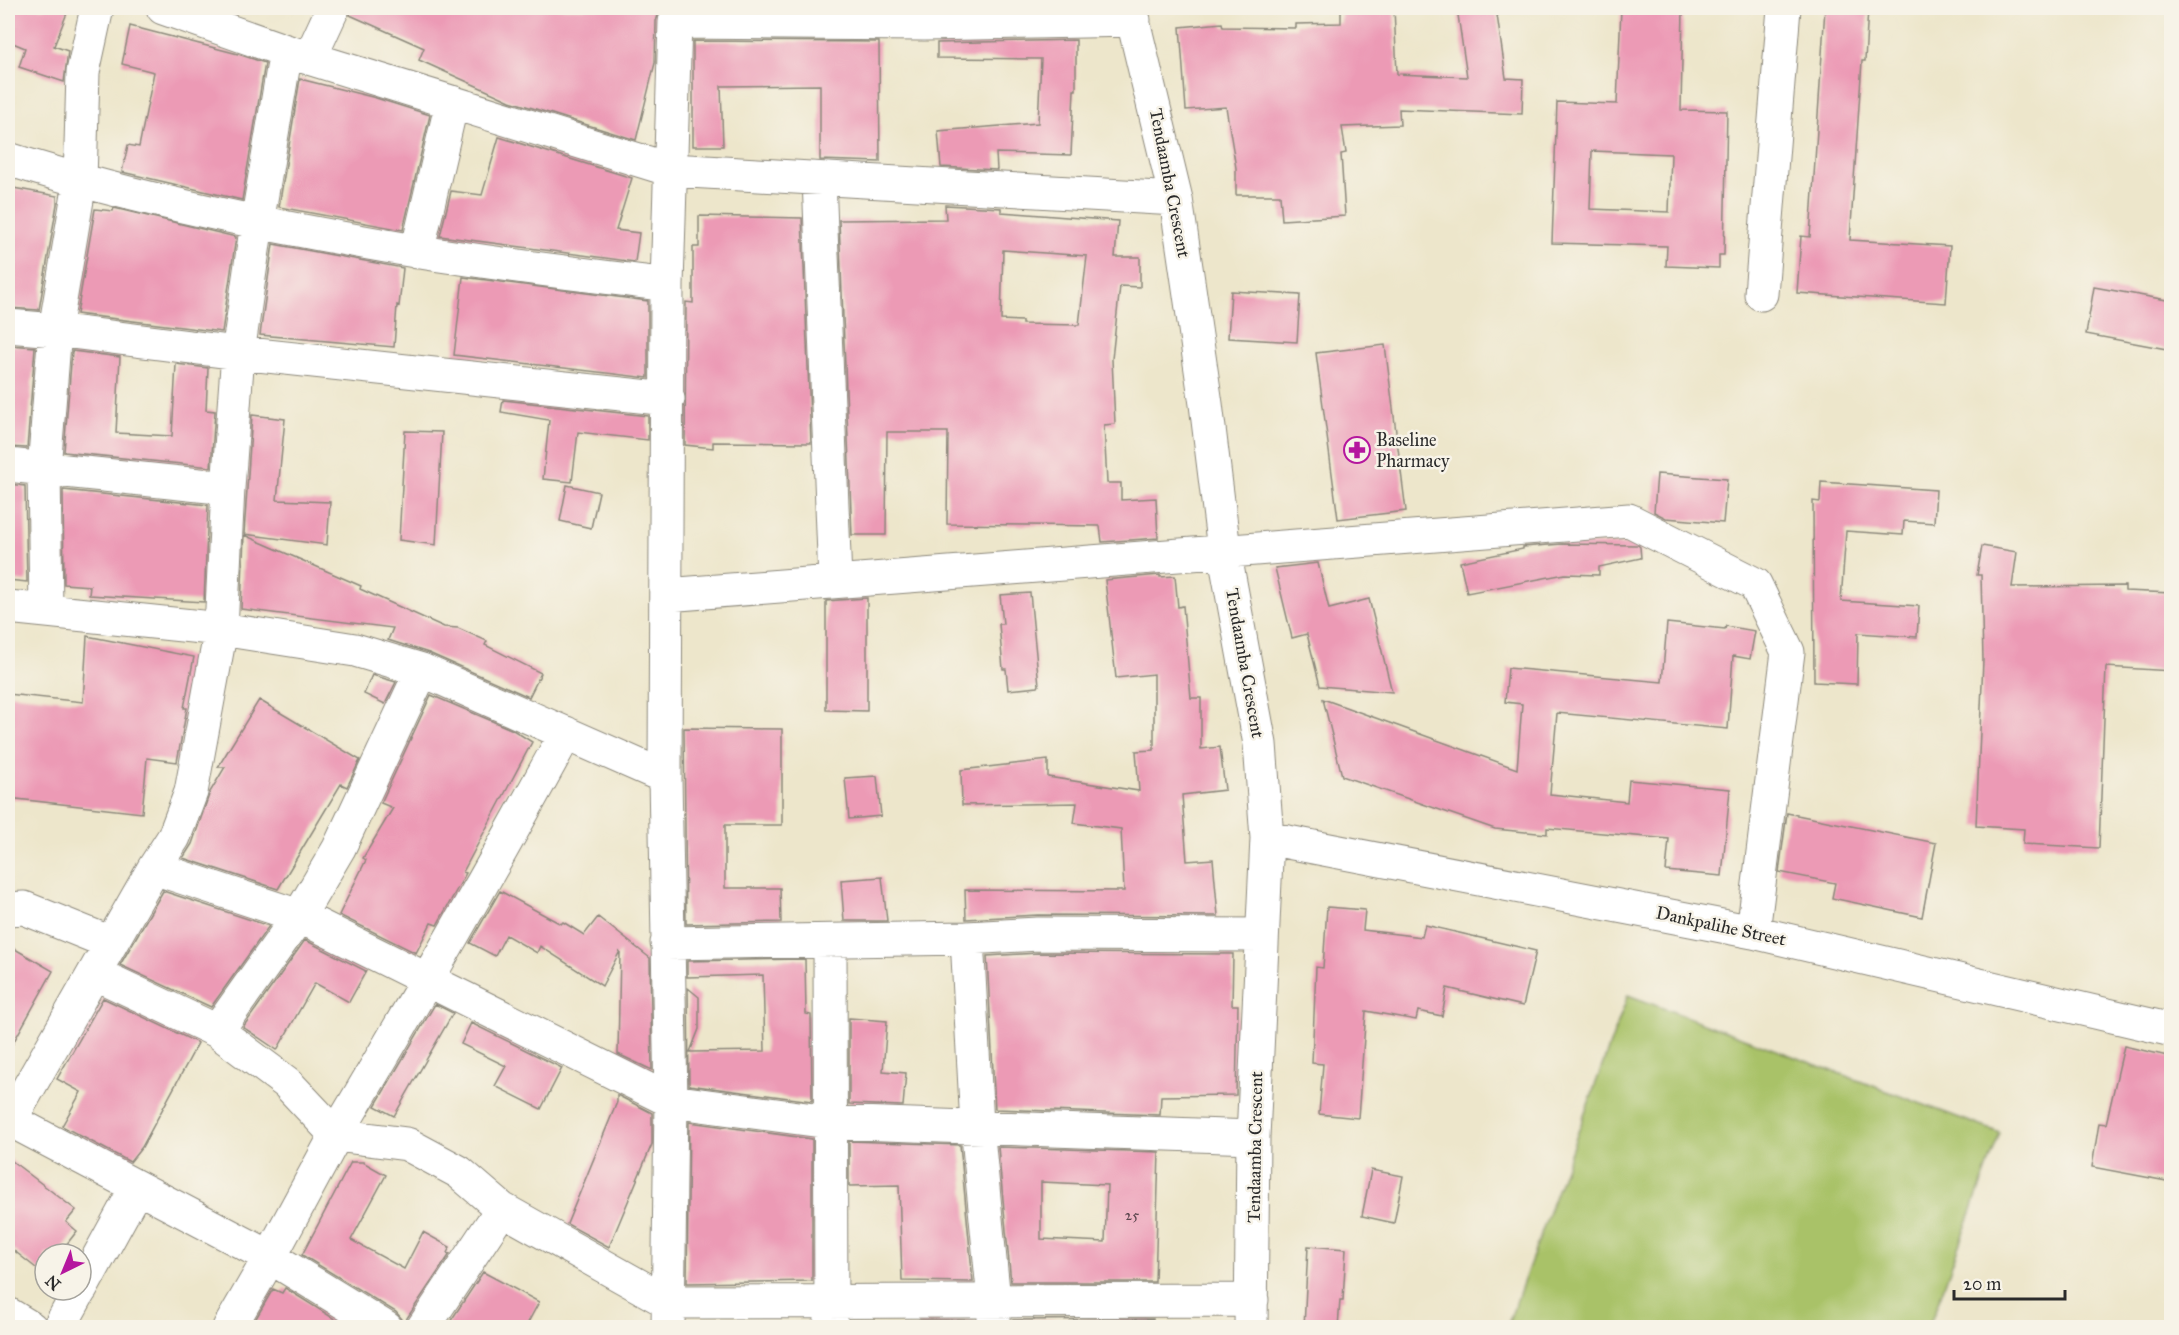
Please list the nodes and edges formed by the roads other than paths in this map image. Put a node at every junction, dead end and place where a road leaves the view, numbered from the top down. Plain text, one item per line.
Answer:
1 (97, 8) edge
2 (163, 8) edge
3 (333, 8) edge
4 (1784, 8) edge
5 (196, 13) edge
6 (1132, 14) edge
7 (298, 54) junction
8 (453, 102) junction
9 (8, 159) edge
10 (671, 170) junction
11 (819, 179) junction
12 (80, 182) junction
13 (1176, 199) junction
14 (257, 223) junction
15 (417, 252) junction
16 (667, 285) junction
17 (1761, 294) dead end
18 (8, 327) edge
19 (56, 330) junction
20 (238, 353) junction
21 (668, 399) junction
22 (8, 465) edge
23 (44, 469) junction
24 (228, 488) junction
25 (1224, 550) junction
26 (835, 581) junction
27 (666, 595) junction
28 (8, 607) edge
29 (46, 610) junction
30 (221, 629) junction
31 (422, 670) junction
32 (566, 733) junction
33 (665, 777) junction
34 (1267, 838) junction
35 (154, 868) junction
36 (8, 909) edge
37 (299, 916) junction
38 (1753, 932) junction
39 (1262, 935) junction
40 (967, 938) junction
41 (830, 940) junction
42 (111, 943) junction
43 (667, 944) junction
44 (94, 973) junction
45 (428, 981) junction
46 (2172, 1030) edge
47 (217, 1031) junction
48 (670, 1101) junction
49 (8, 1121) edge
50 (829, 1122) junction
51 (977, 1126) junction
52 (336, 1135) junction
53 (1253, 1137) junction
54 (137, 1187) junction
55 (502, 1209) junction
56 (270, 1257) junction
57 (93, 1267) edge
58 (74, 1302) edge
59 (8, 1314) edge
60 (994, 1314) edge
61 (1252, 1314) edge
62 (668, 1315) edge
63 (831, 1315) edge
64 (31, 1328) edge
65 (59, 1328) edge
66 (229, 1328) edge
67 (386, 1328) edge
68 (423, 1328) edge

1 - 12 street
2 - 5 street
3 - 7 street
4 - 17 street
5 - 7 street
6 - 10 street
6 - 13 street, Tendaamba Crescent
7 - 8 street
7 - 14 street
8 - 10 street
8 - 15 street
9 - 12 street
10 - 11 street
10 - 16 street
11 - 13 street
11 - 26 street
12 - 14 street
12 - 19 street
13 - 25 street, Tendaamba Crescent
14 - 15 street
14 - 20 street
15 - 16 street
16 - 21 street
18 - 19 street
19 - 20 street
19 - 23 street
20 - 21 street
20 - 24 street
21 - 27 street
22 - 23 street
23 - 24 street
23 - 29 street
24 - 30 street
25 - 26 street
25 - 34 street, Tendaamba Crescent
25 - 38 street
26 - 27 street
27 - 33 street
28 - 29 street
29 - 30 street
30 - 31 street
30 - 35 street
31 - 32 street
31 - 37 street
32 - 33 street
32 - 45 street
33 - 43 street
34 - 38 street, Dankpalihe Street
34 - 39 street, Tendaamba Crescent
35 - 37 street
35 - 42 street
36 - 42 street
37 - 45 street
37 - 47 street
38 - 46 street, Dankpalihe Street
39 - 40 street
39 - 53 street, Tendaamba Crescent
40 - 41 street
40 - 51 street
41 - 43 street
41 - 50 street
42 - 44 street
43 - 48 street
44 - 47 street
44 - 49 street
45 - 48 street
45 - 52 street
47 - 52 street
48 - 50 street
48 - 62 street
49 - 54 street
50 - 51 street
50 - 63 street
51 - 53 street
51 - 60 street
52 - 55 street
52 - 56 street
53 - 61 street, Tendaamba Crescent
54 - 56 street
54 - 57 street
55 - 62 street
55 - 68 street
56 - 66 street
56 - 67 street
58 - 65 street
59 - 64 street
60 - 61 street
60 - 63 street
62 - 63 street

